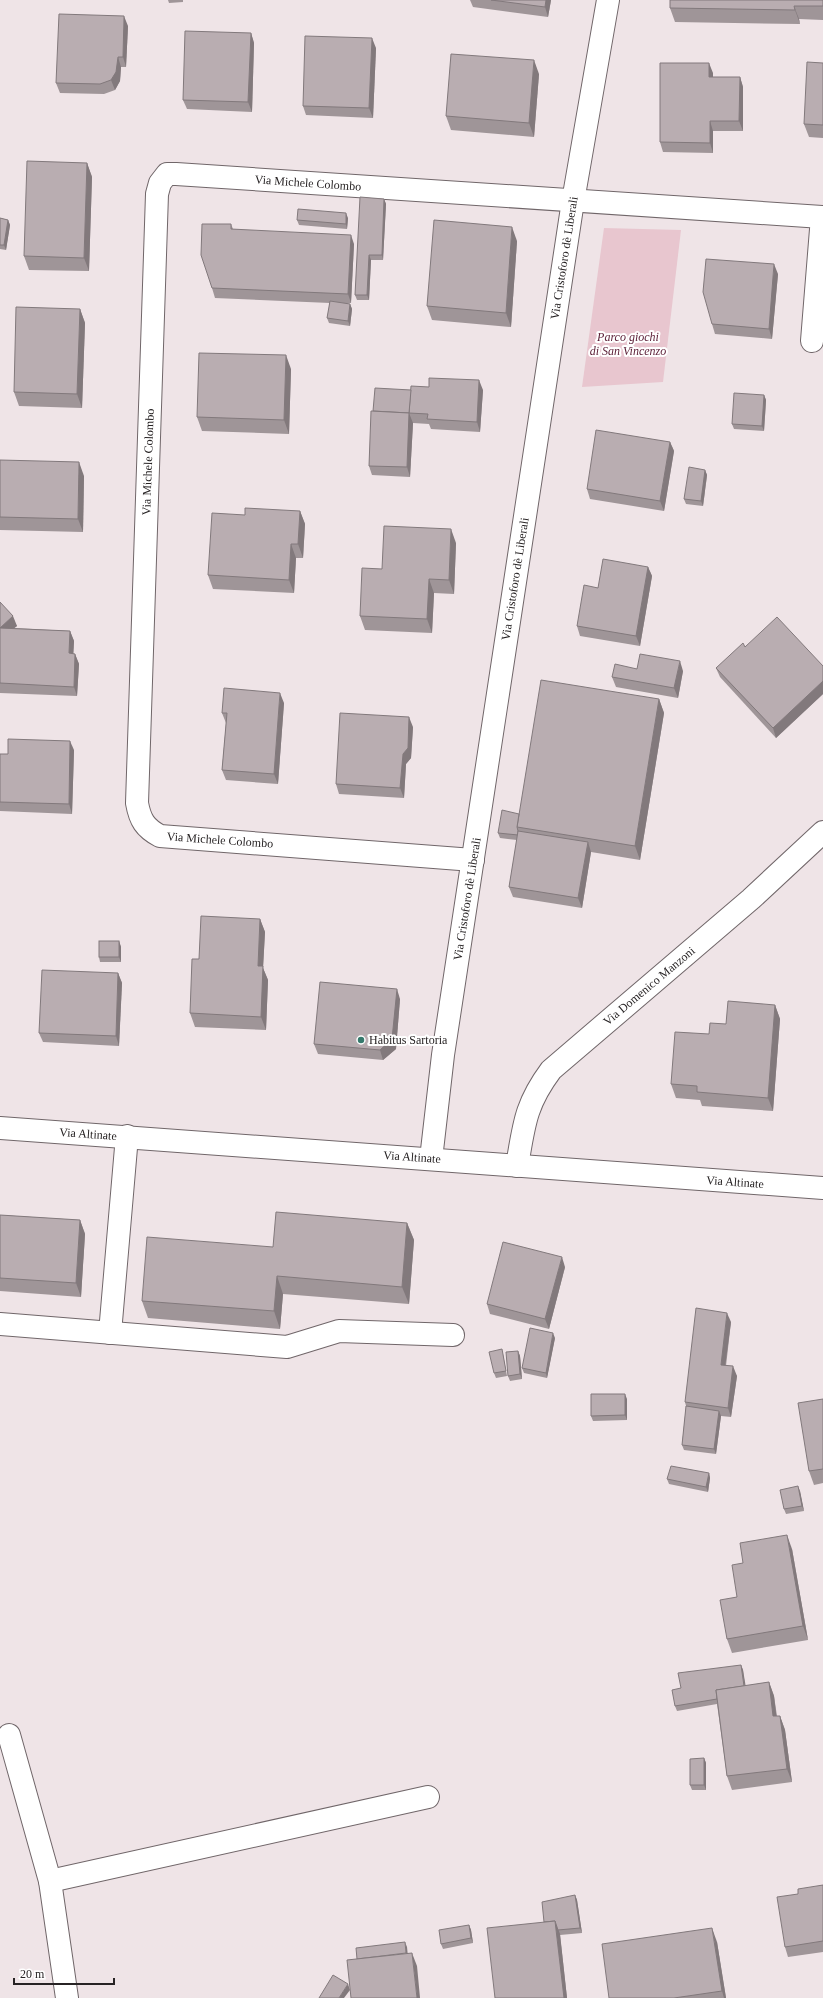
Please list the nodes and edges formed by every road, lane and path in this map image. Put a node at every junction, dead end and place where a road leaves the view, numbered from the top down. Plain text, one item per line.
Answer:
1 (608, 0) edge
2 (573, 201) junction
3 (812, 341) dead end
4 (823, 832) edge
5 (473, 860) junction
6 (0, 1128) edge
7 (127, 1136) junction
8 (431, 1159) junction
9 (517, 1166) junction
10 (823, 1188) edge
11 (0, 1324) edge
12 (110, 1333) junction
13 (453, 1335) dead end
14 (8, 1735) dead end
15 (428, 1797) dead end
16 (50, 1881) junction
17 (67, 1998) edge

1 - 2 street, Via Cristoforo dè Liberali
2 - 3 street
2 - 5 street, Via Cristoforo dè Liberali
2 - 5 street, Via Michele Colombo
4 - 9 street, Via Domenico Manzoni
5 - 8 street, Via Cristoforo dè Liberali
6 - 7 street, Via Altinate
7 - 8 street, Via Altinate
7 - 12 street
8 - 9 street, Via Altinate
9 - 10 street, Via Altinate
11 - 12 street
12 - 13 street
14 - 16 street
15 - 16 street
16 - 17 street

